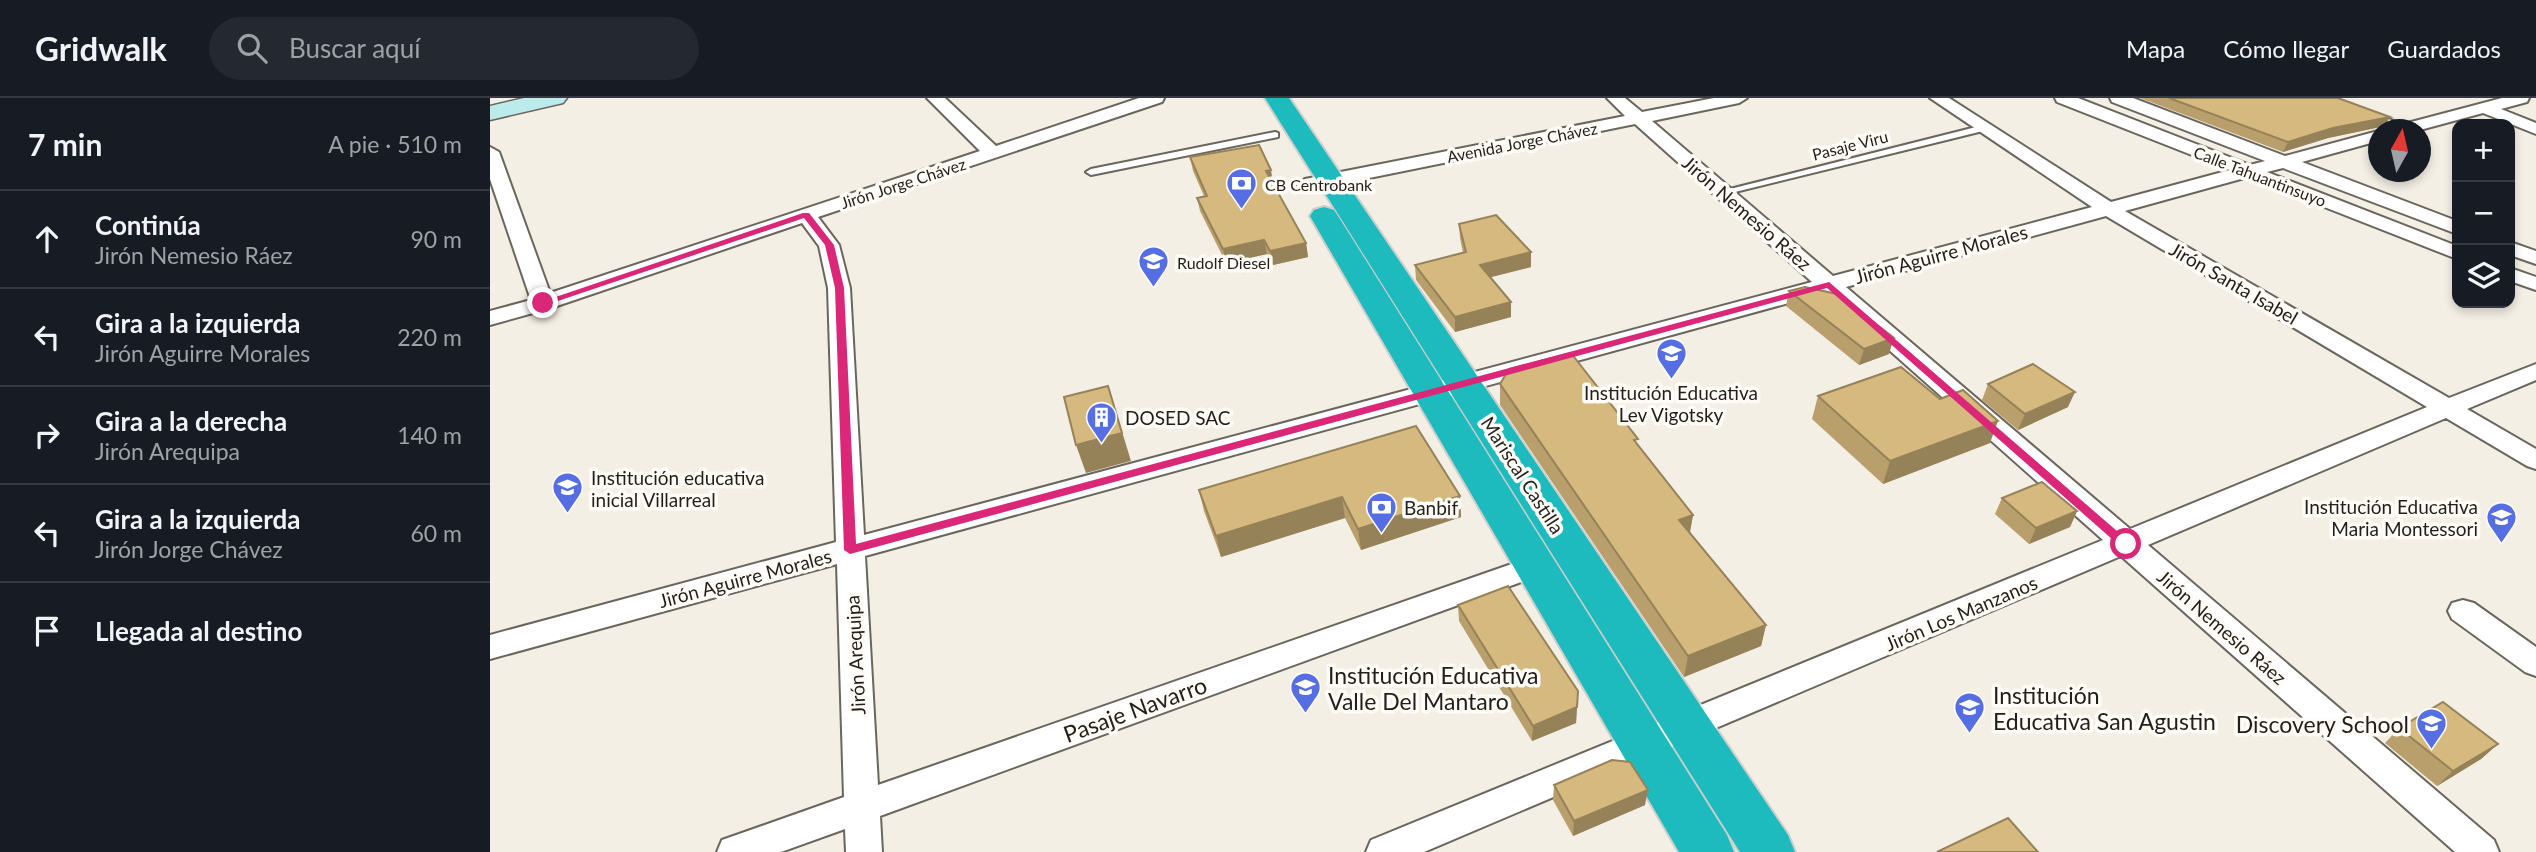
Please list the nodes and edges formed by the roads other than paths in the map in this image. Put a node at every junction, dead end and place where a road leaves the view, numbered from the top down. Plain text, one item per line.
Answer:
1 (555, 98) edge
2 (935, 98) edge
3 (1156, 98) edge
4 (1252, 98) edge
5 (1615, 98) edge
6 (1739, 98) edge
7 (1938, 98) edge
8 (2063, 98) edge
9 (2118, 98) edge
10 (2461, 98) edge
11 (2521, 98) edge
12 (2485, 108) junction
13 (2358, 111) edge
14 (490, 113) edge
15 (1276, 117) edge
16 (1638, 118) junction
17 (2379, 119) edge
18 (2431, 122) edge
19 (1984, 128) junction
20 (2536, 129) edge
21 (2368, 139) edge
22 (490, 152) edge
23 (993, 152) junction
24 (2285, 161) junction
25 (2249, 171) junction
26 (1091, 172) dead end
27 (1318, 183) junction
28 (1723, 192) junction
29 (2108, 209) junction
30 (806, 215) junction
31 (2452, 226) edge
32 (2515, 250) edge
33 (2452, 251) edge
34 (2536, 258) edge
35 (2515, 276) edge
36 (2536, 284) edge
37 (1829, 285) junction
38 (543, 303) junction
39 (490, 318) edge
40 (2536, 371) edge
41 (1448, 389) junction
42 (2448, 408) junction
43 (2536, 460) edge
44 (2126, 544) junction
45 (850, 550) junction
46 (1536, 566) junction
47 (2463, 611) dead end
48 (490, 647) edge
49 (2536, 663) edge
50 (1688, 727) junction
51 (1644, 746) junction
52 (862, 806) junction
53 (735, 852) edge
54 (864, 852) edge
55 (1384, 852) edge
56 (1708, 852) edge
57 (1769, 852) edge
58 (2481, 852) edge

1 - 14 street
2 - 23 street
3 - 23 street, Jirón Jorge Chávez
4 - 15 highway, Mariscal Castilla
5 - 16 street, Jirón Nemesio Ráez
6 - 16 street, Avenida Jorge Chávez
7 - 19 street, Jirón Santa Isabel
8 - 25 street, Calle Tahuantinsuyo
9 - 24 street, Calle Tahuantinsuyo
10 - 12 street
11 - 12 street
12 - 18 street
12 - 20 street
13 - 17 lane
15 - 26 lane
15 - 27 highway, Mariscal Castilla
16 - 27 street, Avenida Jorge Chávez
16 - 28 street, Jirón Nemesio Ráez
19 - 28 lane, Pasaje Viru
19 - 29 street, Jirón Santa Isabel
21 - 24 street, Jirón Aguirre Morales
22 - 38 street
23 - 30 street, Jirón Jorge Chávez
24 - 25 street, Jirón Aguirre Morales
24 - 31 street, Calle Tahuantinsuyo
25 - 29 street, Jirón Aguirre Morales
25 - 33 street, Calle Tahuantinsuyo
27 - 41 highway, Mariscal Castilla
28 - 37 street, Jirón Nemesio Ráez
29 - 37 street, Jirón Aguirre Morales
29 - 42 street, Jirón Santa Isabel
30 - 38 street, Jirón Jorge Chávez
30 - 45 street, Jirón Arequipa
32 - 34 street
35 - 36 street
37 - 41 street, Jirón Aguirre Morales
37 - 44 street, Jirón Nemesio Ráez
38 - 39 street, Jirón Jorge Chávez
40 - 42 street, Jirón Los Manzanos
41 - 45 street, Jirón Aguirre Morales
41 - 46 highway, Mariscal Castilla
41 - 50 highway, Mariscal Castilla
42 - 43 street, Jirón Santa Isabel
42 - 44 street, Jirón Los Manzanos
44 - 50 street, Jirón Los Manzanos
44 - 58 street, Jirón Nemesio Ráez
45 - 48 street, Jirón Aguirre Morales
45 - 52 street, Jirón Arequipa
46 - 51 highway, Mariscal Castilla
46 - 52 street, Pasaje Navarro
47 - 49 street
50 - 51 street, Jirón Los Manzanos
50 - 57 highway, Mariscal Castilla
51 - 55 street, Jirón Los Manzanos
51 - 56 highway, Mariscal Castilla
52 - 53 street, Pasaje Navarro
52 - 54 street, Jirón Arequipa

